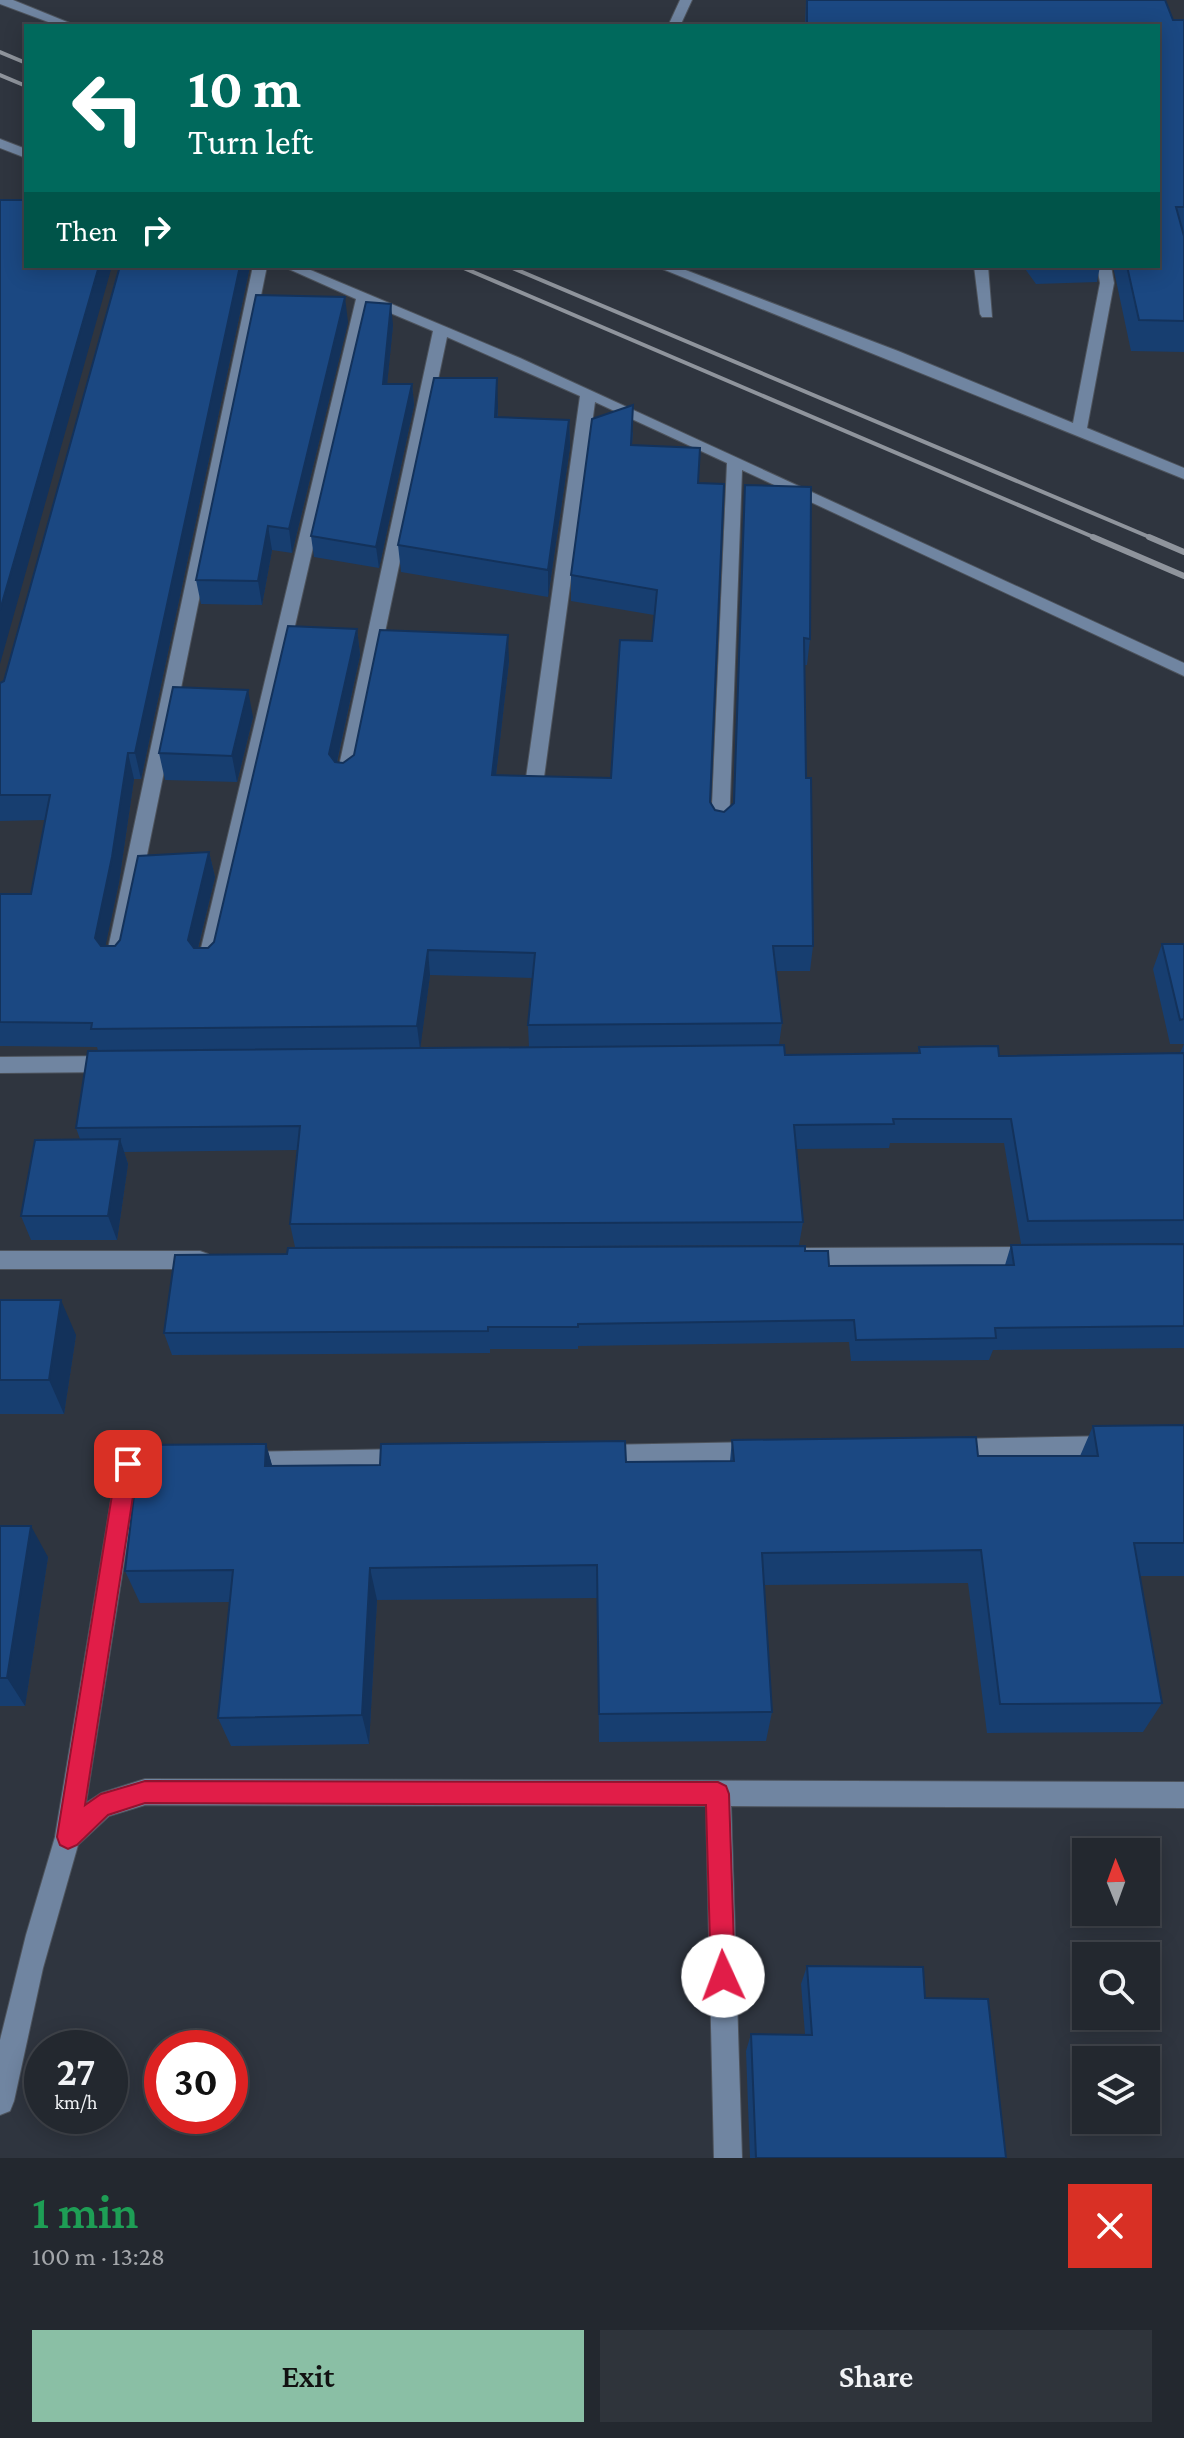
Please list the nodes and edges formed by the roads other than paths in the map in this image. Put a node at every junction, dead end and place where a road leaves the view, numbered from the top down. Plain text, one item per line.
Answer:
1 (2, 0) edge
2 (686, 0) edge
3 (66, 24) edge
4 (675, 24) edge
5 (0, 143) edge
6 (24, 153) edge
7 (260, 268) edge
8 (294, 268) edge
9 (667, 268) edge
10 (981, 268) edge
11 (1104, 268) edge
12 (364, 296) junction
13 (987, 314) dead end
14 (441, 330) junction
15 (588, 396) junction
16 (1079, 431) junction
17 (735, 461) junction
18 (1184, 474) edge
19 (1184, 670) edge
20 (345, 780) edge
21 (533, 792) edge
22 (720, 828) edge
23 (115, 963) edge
24 (207, 965) edge
25 (0, 1065) edge
26 (134, 1065) edge
27 (1058, 1256) edge
28 (789, 1257) edge
29 (221, 1259) edge
30 (0, 1260) edge
31 (1137, 1445) edge
32 (932, 1449) edge
33 (774, 1452) edge
34 (585, 1455) edge
35 (427, 1458) edge
36 (222, 1462) edge
37 (191, 1463) edge
38 (718, 1794) junction
39 (1184, 1795) edge
40 (68, 1837) junction
41 (0, 2101) edge
42 (728, 2158) edge

1 - 3 street
2 - 4 street
5 - 6 street
7 - 23 street
8 - 12 street
9 - 16 street
10 - 13 street
11 - 16 street
12 - 14 street
12 - 24 street
14 - 15 street
14 - 20 street
15 - 17 street
15 - 21 street
16 - 18 street
17 - 19 street
17 - 22 street
25 - 26 street
27 - 28 street
29 - 30 street
31 - 32 street
33 - 34 street
35 - 36 street
37 - 40 street
38 - 39 street
38 - 40 street
38 - 42 street
40 - 41 street

